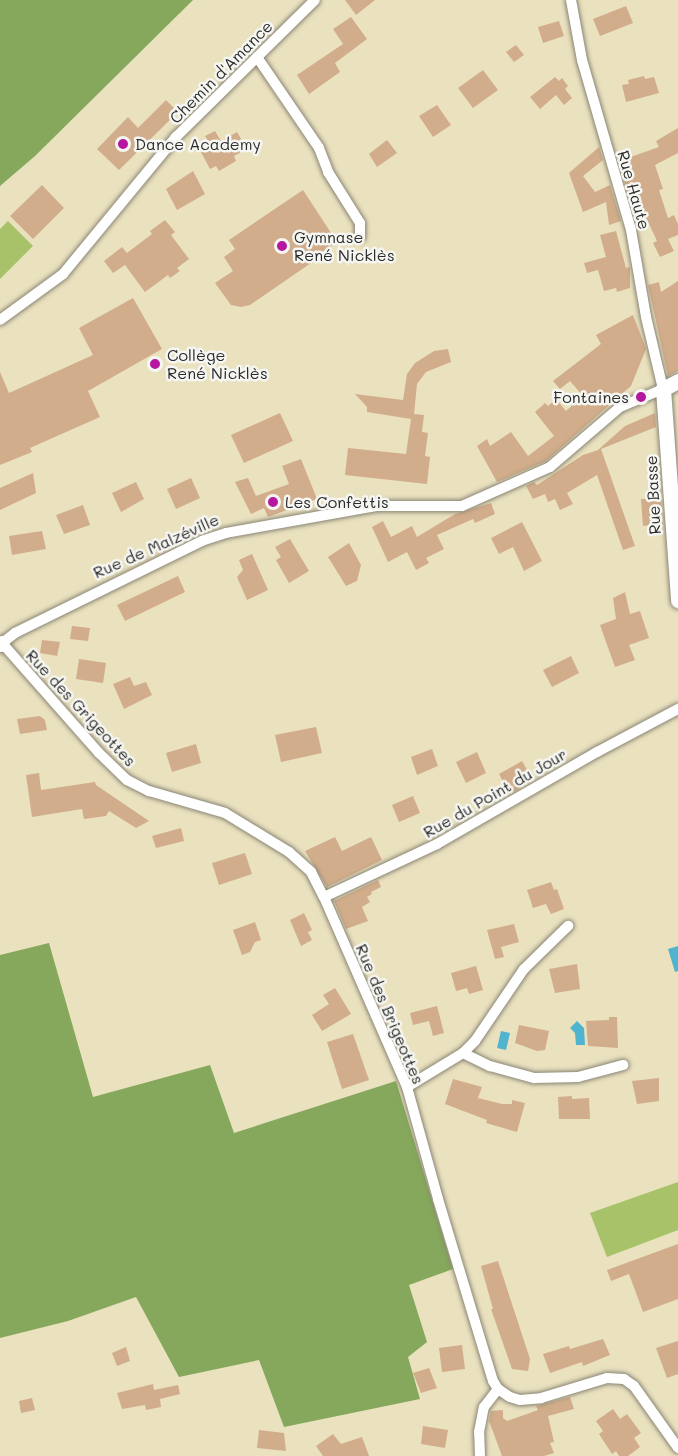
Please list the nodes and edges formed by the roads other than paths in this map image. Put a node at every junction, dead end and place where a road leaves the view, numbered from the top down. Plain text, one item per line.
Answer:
1 (315, 0) edge
2 (571, 0) edge
3 (257, 57) junction
4 (360, 237) dead end
5 (0, 320) edge
6 (678, 381) edge
7 (663, 388) junction
8 (678, 600) edge
9 (1, 644) edge
10 (678, 709) edge
11 (176, 800) joint
12 (324, 897) junction
13 (568, 926) dead end
14 (463, 1053) junction
15 (623, 1065) dead end
16 (407, 1086) junction
17 (498, 1389) junction
18 (678, 1448) edge
19 (480, 1456) edge

1 - 3 street, Chemin d'Amance
2 - 7 street, Rue Haute
3 - 4 street
3 - 5 street, Chemin d'Amance
6 - 7 street
7 - 8 street, Rue Basse
7 - 9 street, Rue de Malzéville
9 - 11 street, Rue des Grigeottes
10 - 12 street, Rue du Point du Jour
11 - 12 street, Rue des Brigeottes
12 - 16 street, Rue des Brigeottes
13 - 14 street
14 - 15 street
14 - 16 street
16 - 17 street, Rue des Brigeottes
17 - 18 street
17 - 19 street

